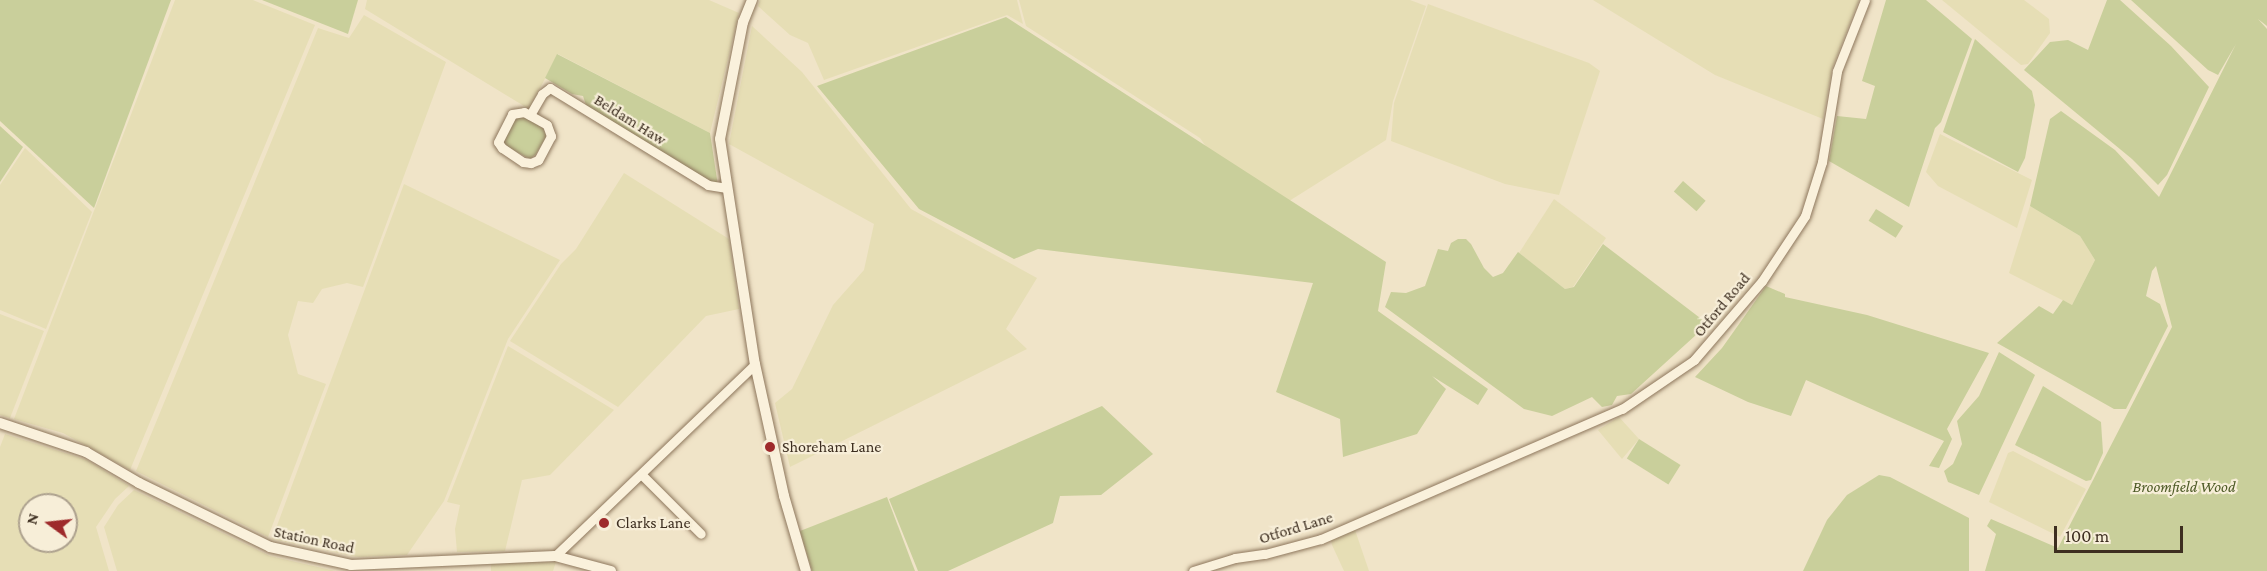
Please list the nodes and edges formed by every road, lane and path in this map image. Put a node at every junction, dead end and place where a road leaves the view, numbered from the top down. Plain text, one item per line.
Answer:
1 (752, 0) edge
2 (1865, 0) edge
3 (530, 115) junction
4 (727, 188) junction
5 (755, 364) junction
6 (0, 423) edge
7 (642, 475) junction
8 (1438, 487) joint
9 (701, 534) dead end
10 (555, 556) junction
11 (611, 571) edge
12 (806, 571) edge
13 (1192, 571) edge

1 - 4 street
2 - 8 street, Otford Road
3 - 3 street
3 - 4 street, Beldam Haw
4 - 5 street
5 - 7 street
5 - 12 street
6 - 10 street, Station Road
7 - 9 street
7 - 10 street
8 - 13 street, Otford Lane
10 - 11 street, Station Road

